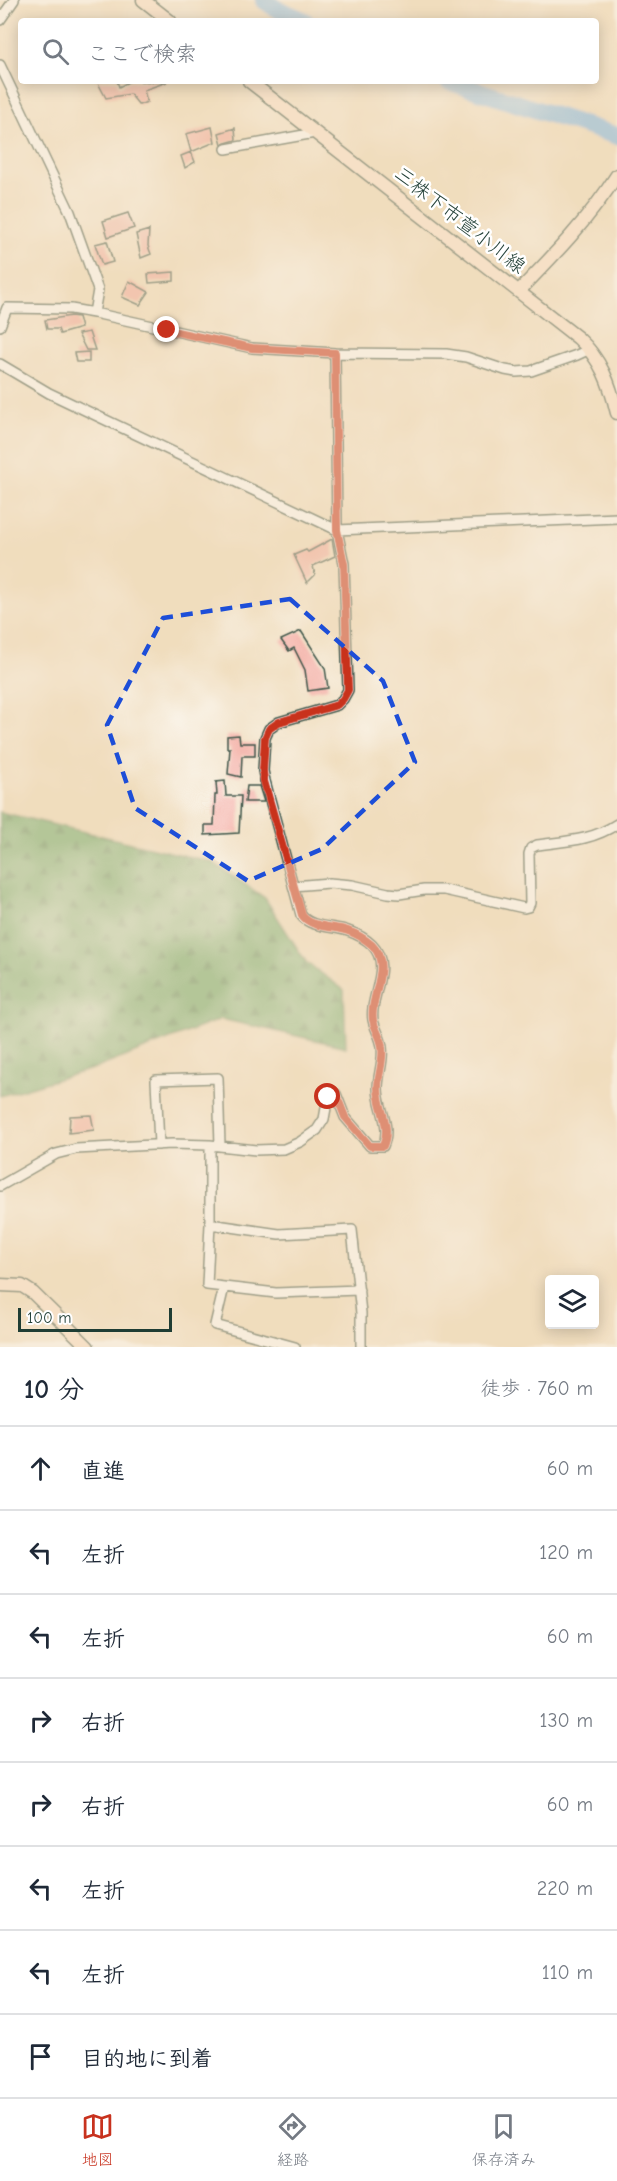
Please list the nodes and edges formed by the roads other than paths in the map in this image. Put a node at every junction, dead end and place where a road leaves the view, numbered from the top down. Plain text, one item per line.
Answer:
1 (14, 0) edge
2 (143, 0) edge
3 (166, 18) edge
4 (0, 20) edge
5 (0, 65) edge
6 (253, 84) edge
7 (315, 133) junction
8 (226, 149) dead end
9 (617, 175) edge
10 (519, 291) junction
11 (94, 313) junction
12 (0, 326) edge
13 (590, 349) junction
14 (335, 359) junction
15 (0, 364) edge
16 (617, 414) edge
17 (617, 518) edge
18 (337, 530) junction
19 (617, 824) edge
20 (293, 886) junction
21 (159, 1145) junction
22 (210, 1145) junction
23 (220, 1146) junction
24 (0, 1186) edge
25 (210, 1224) junction
26 (0, 1285) edge
27 (224, 1287) junction
28 (359, 1290) junction
29 (88, 1347) edge
30 (293, 1347) edge
31 (361, 1347) edge

1 - 4 street
2 - 3 main road
5 - 11 street
6 - 7 main road, 三株下市萱小川線
7 - 8 street
7 - 10 main road, 三株下市萱小川線
9 - 10 main road
10 - 13 main road, 三株下市萱小川線
11 - 12 street
11 - 14 street
13 - 14 street
13 - 16 main road, 三株下市萱小川線
14 - 18 street
15 - 18 street
17 - 18 street
18 - 20 street
19 - 20 street
20 - 23 street
21 - 22 street
21 - 23 street
21 - 24 street
22 - 23 street
22 - 25 street
25 - 27 street
25 - 28 street
26 - 29 main road
27 - 28 street
27 - 30 street
28 - 31 street

